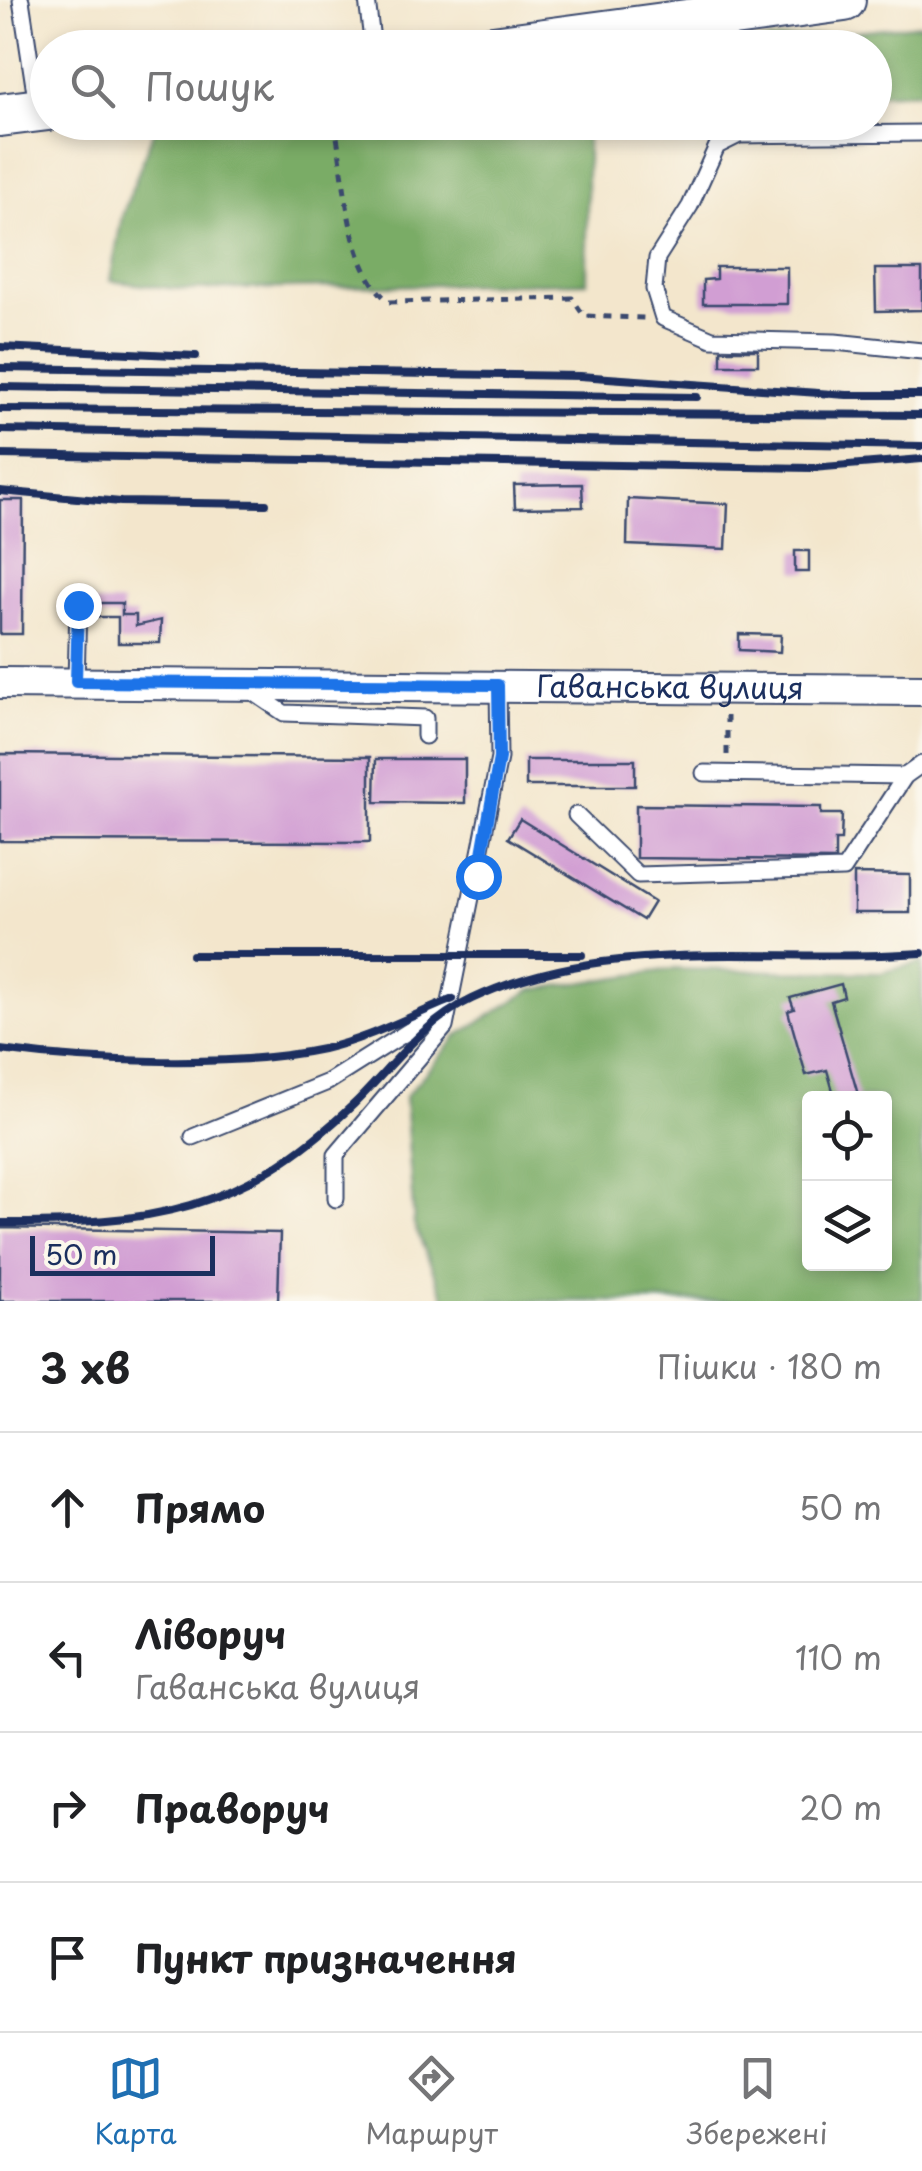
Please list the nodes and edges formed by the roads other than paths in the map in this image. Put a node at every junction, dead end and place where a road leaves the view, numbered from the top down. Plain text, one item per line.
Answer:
1 (21, 0) edge
2 (367, 0) edge
3 (844, 0) edge
4 (771, 6) edge
5 (371, 30) edge
6 (608, 30) edge
7 (28, 111) edge
8 (892, 133) edge
9 (922, 133) edge
10 (729, 140) edge
11 (922, 351) edge
12 (78, 605) dead end
13 (76, 682) junction
14 (0, 683) edge
15 (243, 684) junction
16 (498, 685) junction
17 (922, 690) edge
18 (425, 736) dead end
19 (922, 764) edge
20 (704, 773) dead end
21 (905, 776) junction
22 (576, 815) dead end
23 (450, 1005) junction
24 (193, 1137) dead end
25 (336, 1199) dead end

1 - 7 lane
2 - 5 lane
3 - 4 main road
4 - 6 main road
8 - 9 lane
10 - 11 lane
12 - 13 lane
13 - 14 street, Гаванська вулиця
13 - 15 street, Гаванська вулиця
15 - 16 street, Гаванська вулиця
15 - 18 lane
16 - 17 street, Гаванська вулиця
16 - 23 lane
19 - 21 lane
20 - 21 lane
21 - 22 lane
23 - 24 lane
23 - 25 lane

